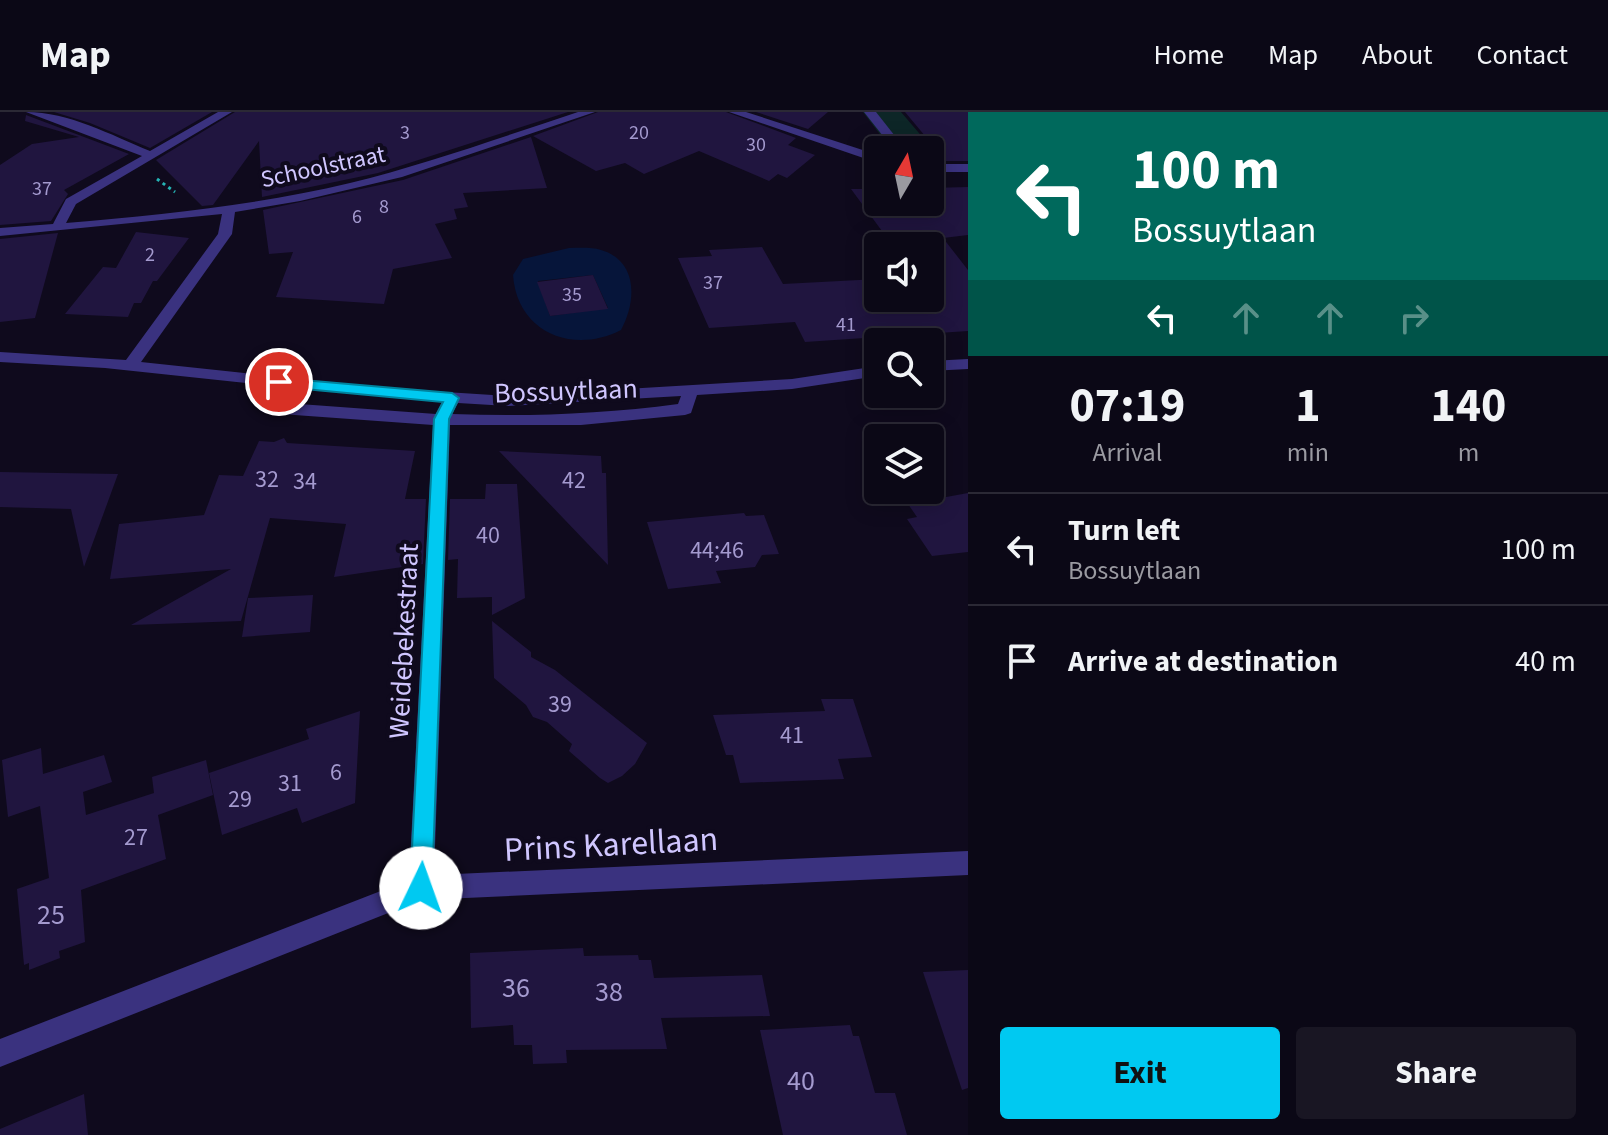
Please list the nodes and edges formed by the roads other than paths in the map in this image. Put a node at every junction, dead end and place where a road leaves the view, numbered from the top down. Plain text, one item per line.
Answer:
1 (32, 112) edge
2 (226, 112) edge
3 (589, 112) edge
4 (735, 112) edge
5 (870, 112) edge
6 (889, 136) edge
7 (864, 154) edge
8 (150, 155) junction
9 (944, 168) edge
10 (968, 168) edge
11 (229, 208) junction
12 (58, 226) junction
13 (0, 232) edge
14 (0, 357) edge
15 (968, 364) edge
16 (944, 365) edge
17 (129, 367) junction
18 (864, 373) edge
19 (252, 380) junction
20 (691, 390) junction
21 (452, 398) junction
22 (442, 419) junction
23 (968, 863) edge
24 (421, 888) junction
25 (0, 1053) edge

1 - 8 street
2 - 8 street
3 - 11 street, Schoolstraat
4 - 7 street
5 - 6 street
8 - 12 street
9 - 10 street
11 - 12 street, Schoolstraat
11 - 17 street
12 - 13 street, Schoolstraat
14 - 17 street, Bossuytlaan
15 - 16 street
17 - 19 street, Bossuytlaan
18 - 20 street, Bossuytlaan
19 - 21 street, Bossuytlaan
19 - 22 street, Bossuytlaan
20 - 21 street, Bossuytlaan
20 - 22 street, Bossuytlaan
21 - 22 street, Weidebekestraat
22 - 24 street, Weidebekestraat
23 - 24 street, Prins Karellaan
24 - 25 street, Prins Karellaan

